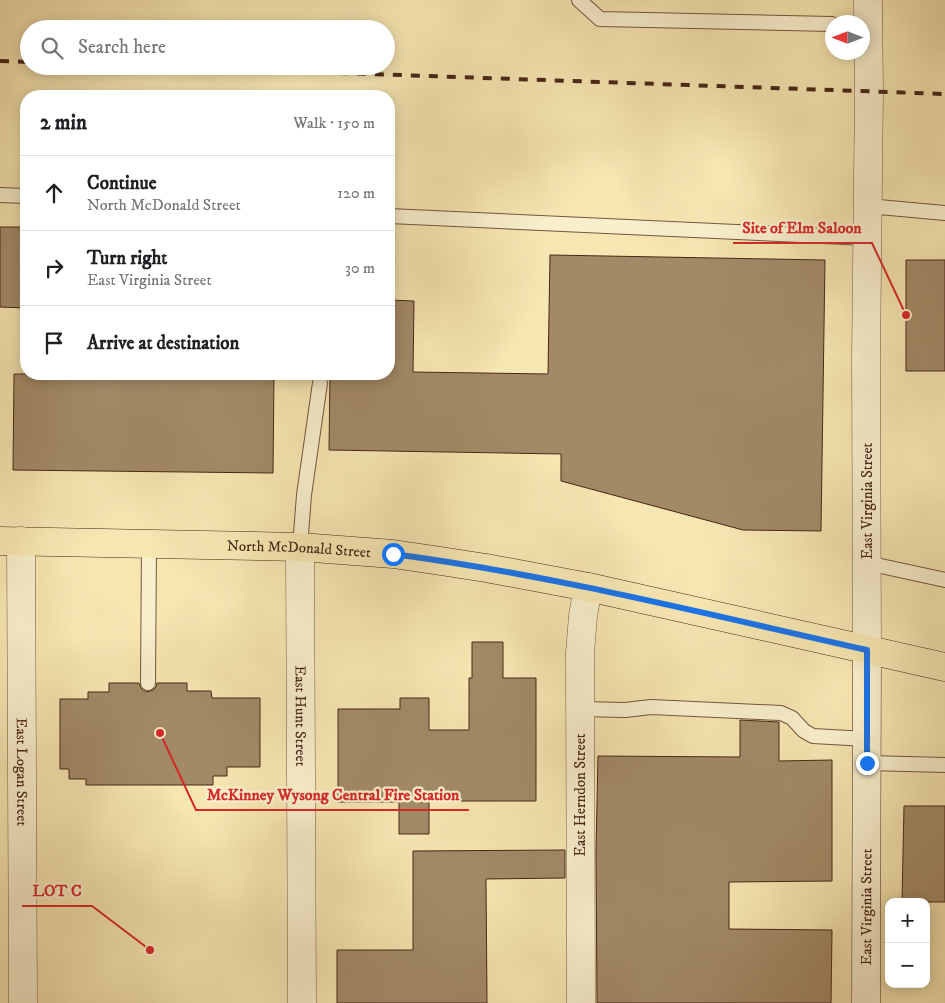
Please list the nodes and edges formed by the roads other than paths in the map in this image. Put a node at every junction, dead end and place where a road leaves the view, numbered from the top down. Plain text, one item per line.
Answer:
1 (579, 0) edge
2 (825, 24) edge
3 (867, 60) edge
4 (0, 194) edge
5 (20, 196) edge
6 (868, 206) junction
7 (945, 213) edge
8 (395, 216) edge
9 (867, 238) junction
10 (320, 383) dead end
11 (10, 541) edge
12 (149, 544) junction
13 (300, 548) junction
14 (867, 563) junction
15 (945, 580) edge
16 (588, 588) junction
17 (867, 650) junction
18 (945, 667) edge
19 (148, 683) dead end
20 (580, 709) junction
21 (867, 751) junction
22 (945, 765) edge
23 (23, 1003) edge
24 (302, 1003) edge
25 (581, 1003) edge
26 (866, 1003) edge

1 - 2 lane
3 - 6 street, East Virginia Street
4 - 5 lane
6 - 7 lane
6 - 9 street, East Virginia Street
8 - 9 lane
9 - 14 street, East Virginia Street
10 - 13 lane
11 - 12 main road, North McDonald Street
11 - 23 street, East Logan Street
12 - 13 main road, North McDonald Street
12 - 19 lane
13 - 16 main road, North McDonald Street
13 - 24 street, East Hunt Street
14 - 15 lane
14 - 17 street, East Virginia Street
16 - 17 main road, North McDonald Street
16 - 20 street, East Herndon Street
17 - 18 main road, North McDonald Street
17 - 21 street, East Virginia Street
20 - 21 lane
20 - 25 street, East Herndon Street
21 - 22 lane
21 - 26 street, East Virginia Street

